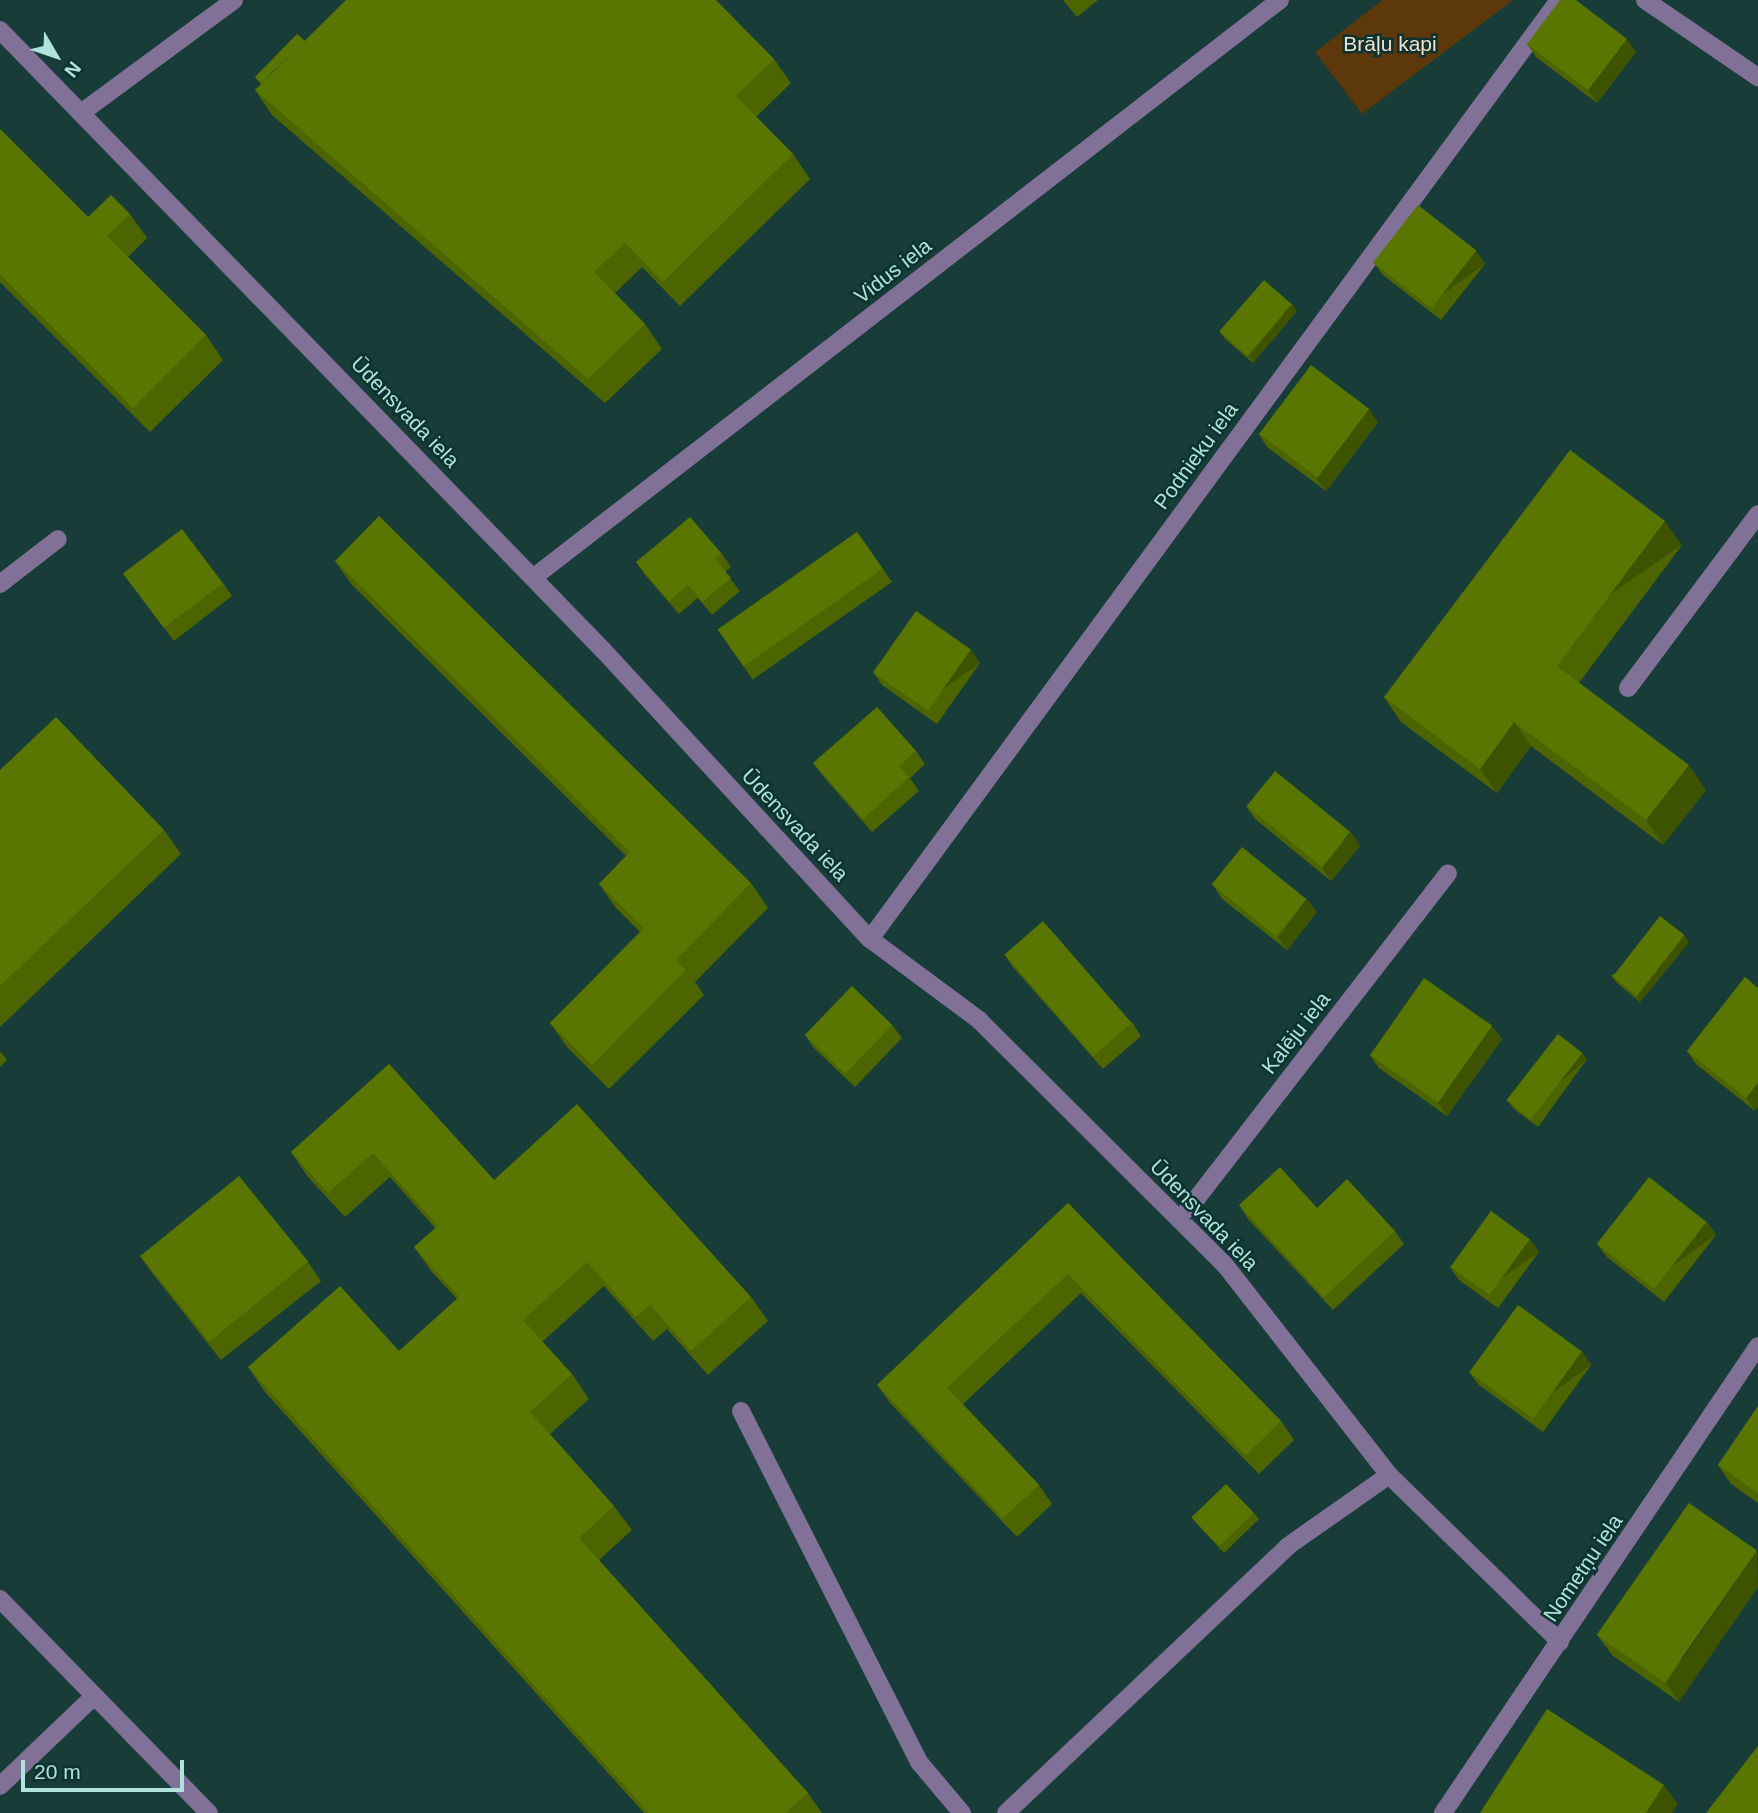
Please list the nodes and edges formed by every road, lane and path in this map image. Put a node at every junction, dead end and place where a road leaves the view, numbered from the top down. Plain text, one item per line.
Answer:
1 (234, 0) edge
2 (1280, 0) edge
3 (1559, 0) edge
4 (1645, 0) edge
5 (0, 30) edge
6 (1758, 77) edge
7 (81, 113) junction
8 (1758, 514) edge
9 (58, 539) dead end
10 (534, 577) junction
11 (0, 584) edge
12 (1628, 688) dead end
13 (1448, 873) dead end
14 (870, 939) junction
15 (1180, 1220) junction
16 (1758, 1346) edge
17 (741, 1411) dead end
18 (1389, 1475) junction
19 (0, 1599) edge
20 (1560, 1642) junction
21 (92, 1698) junction
22 (0, 1786) edge
23 (209, 1813) edge
24 (962, 1813) edge
25 (1006, 1813) edge
26 (1443, 1813) edge

1 - 7 street
2 - 10 street, Vidus iela
3 - 14 street, Podnieku iela
4 - 6 street
5 - 7 street, Ūdensvada iela
7 - 10 street, Ūdensvada iela
8 - 12 street
9 - 11 street
10 - 14 street, Ūdensvada iela
13 - 15 street, Kalēju iela
14 - 15 street, Ūdensvada iela
15 - 18 street, Ūdensvada iela
16 - 20 street, Nometņu iela
17 - 24 street
18 - 20 street, Ūdensvada iela
18 - 25 street
19 - 21 street
20 - 26 street, Nometņu iela
21 - 22 street
21 - 23 street

